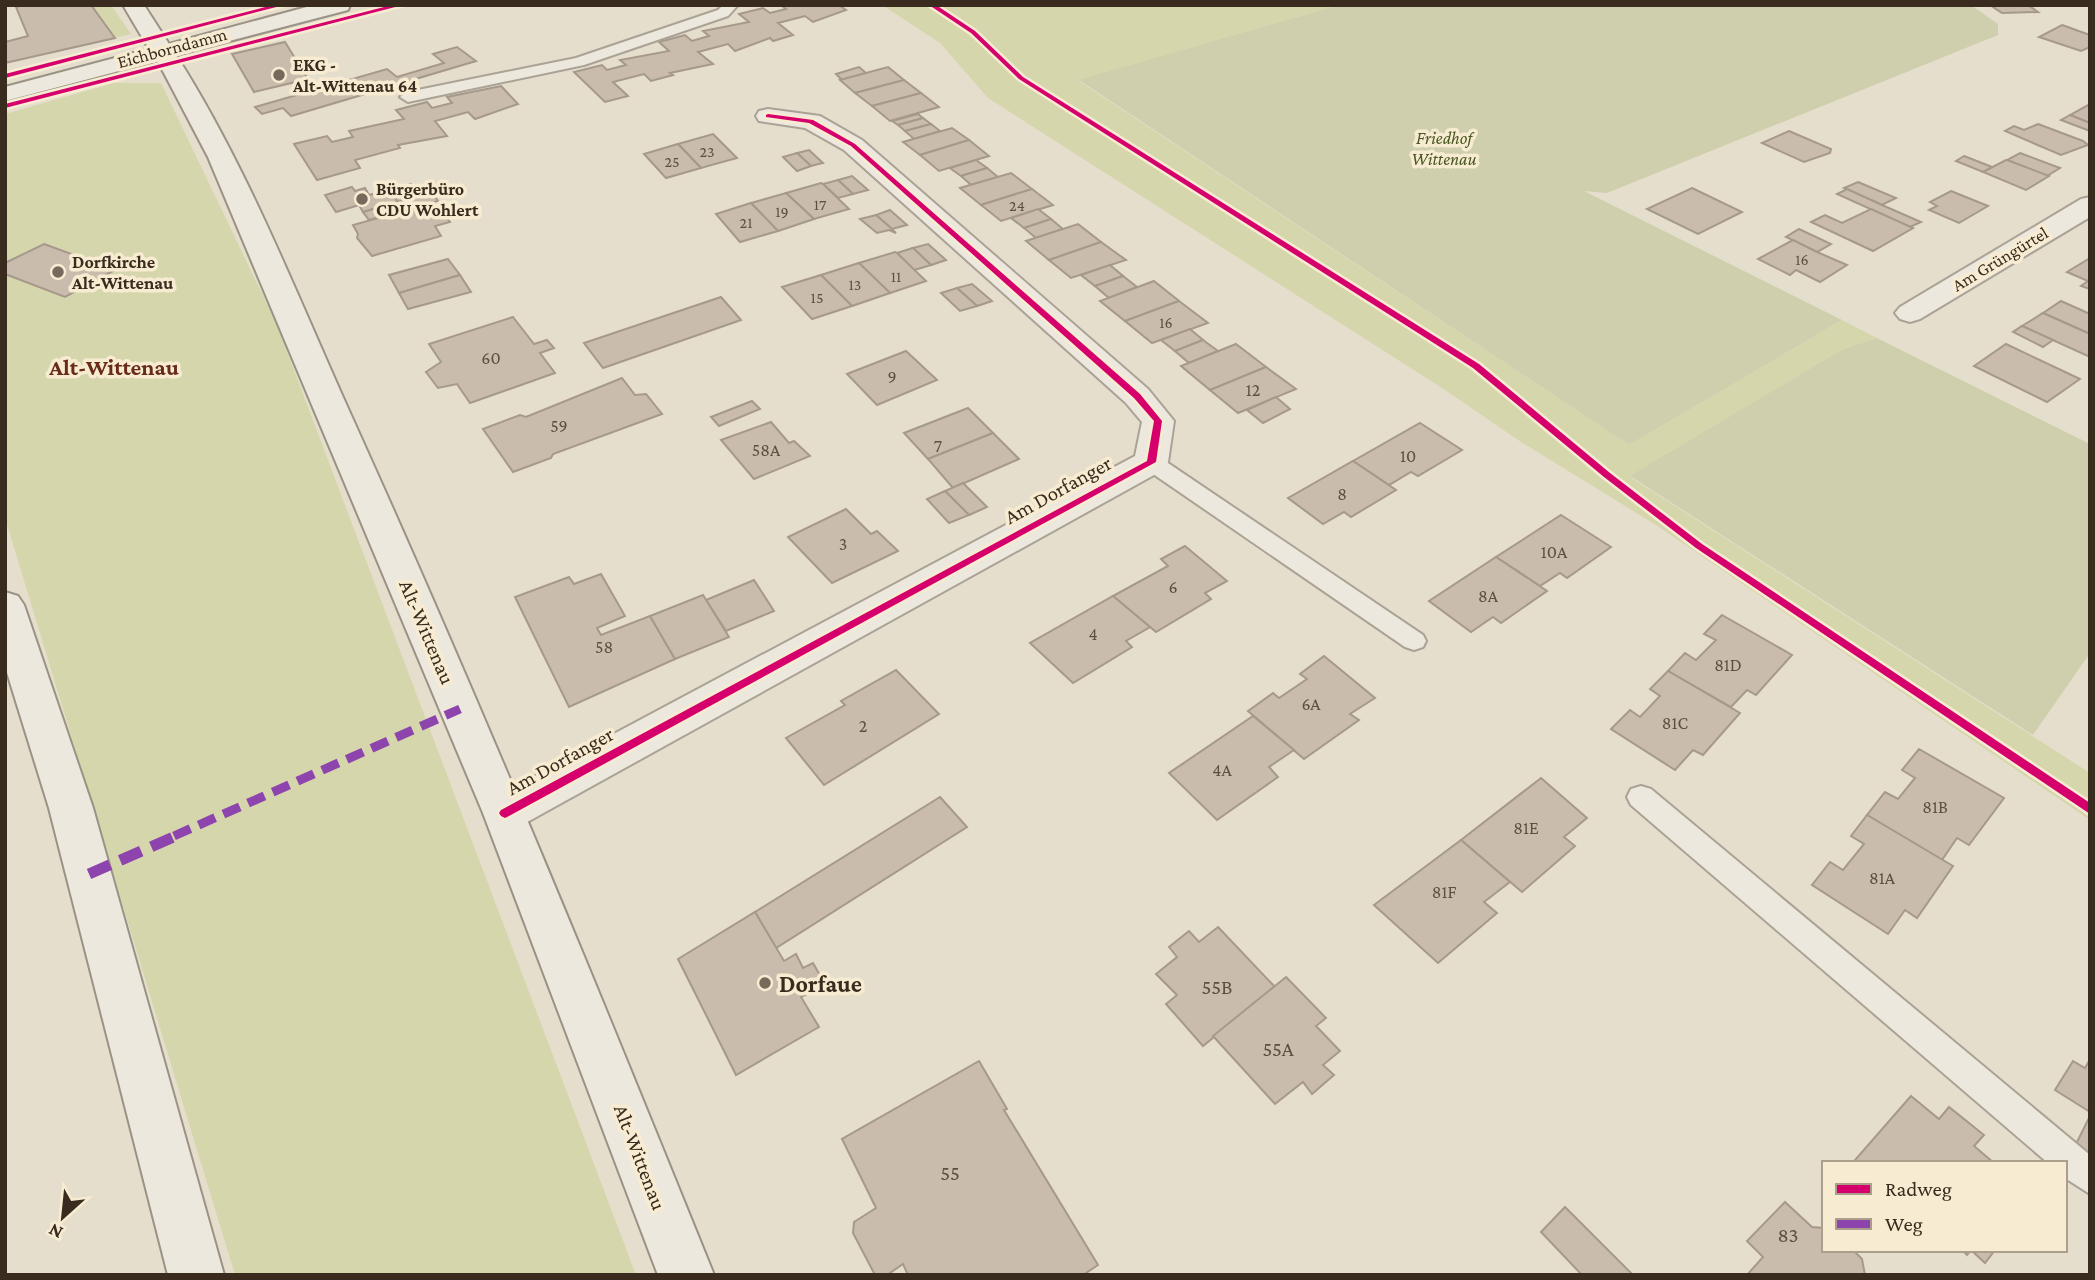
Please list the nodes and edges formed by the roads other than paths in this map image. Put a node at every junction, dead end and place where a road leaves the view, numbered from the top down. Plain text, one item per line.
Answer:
1 (133, 5) edge
2 (340, 5) edge
3 (731, 5) edge
4 (163, 51) junction
5 (5, 93) edge
6 (408, 97) dead end
7 (768, 116) dead end
8 (2090, 205) edge
9 (1910, 313) dead end
10 (1151, 462) junction
11 (5, 605) edge
12 (1414, 641) dead end
13 (1641, 797) dead end
14 (505, 813) junction
15 (2090, 1177) edge
16 (196, 1275) edge
17 (686, 1275) edge

1 - 4 main road, Alt-Wittenau
2 - 4 main road, Eichborndamm
3 - 6 lane
4 - 5 main road, Eichborndamm
4 - 14 main road, Alt-Wittenau
7 - 10 main road
8 - 9 main road, Am Grüngürtel
10 - 12 lane
10 - 14 main road, Am Dorfanger
11 - 16 main road
13 - 15 lane
14 - 17 main road, Alt-Wittenau

